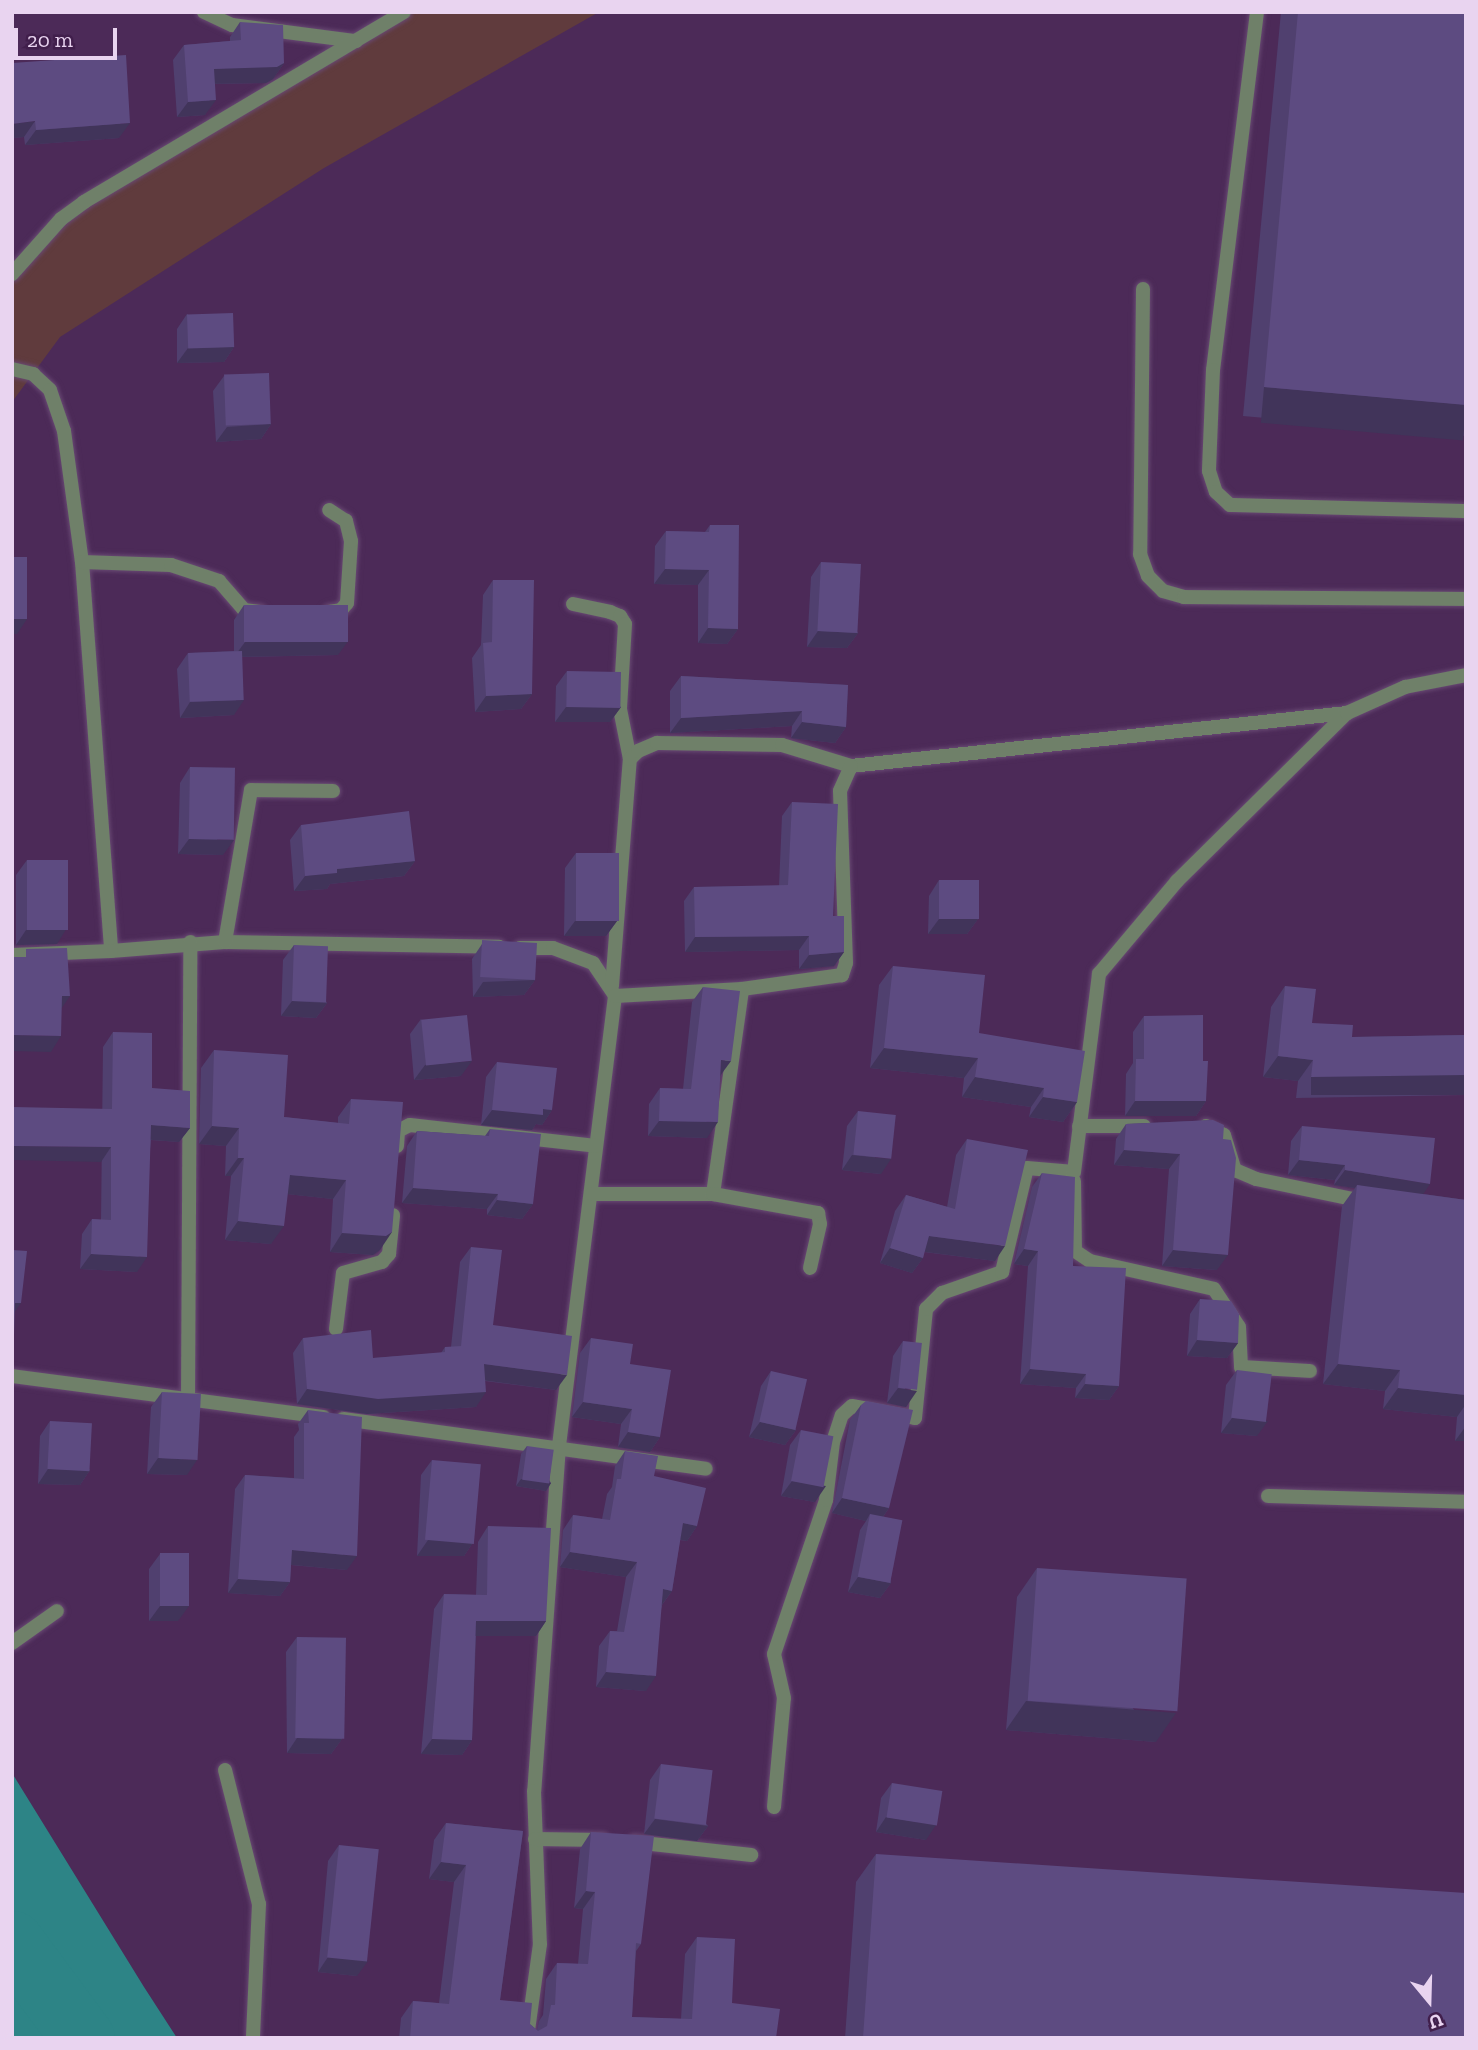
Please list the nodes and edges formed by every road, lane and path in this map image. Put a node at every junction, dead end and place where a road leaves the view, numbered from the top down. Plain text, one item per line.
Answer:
1 (204, 12) edge
2 (404, 12) edge
3 (1257, 12) edge
4 (355, 41) junction
5 (12, 274) edge
6 (1143, 289) dead end
7 (12, 369) edge
8 (329, 510) dead end
9 (1466, 511) edge
10 (82, 562) junction
11 (1466, 599) edge
12 (573, 604) dead end
13 (277, 612) edge
14 (317, 612) edge
15 (1466, 675) edge
16 (1347, 713) junction
17 (630, 759) junction
18 (850, 766) junction
19 (333, 791) dead end
20 (190, 942) junction
21 (225, 942) junction
22 (111, 951) junction
23 (12, 955) edge
24 (742, 989) junction
25 (614, 991) junction
26 (1079, 1126) junction
27 (1163, 1126) edge
28 (1191, 1126) edge
29 (596, 1146) junction
30 (396, 1168) edge
31 (1074, 1172) junction
32 (394, 1193) edge
33 (592, 1194) junction
34 (713, 1194) junction
35 (1389, 1206) edge
36 (810, 1268) dead end
37 (336, 1329) dead end
38 (1310, 1371) dead end
39 (12, 1376) edge
40 (188, 1400) junction
41 (559, 1446) junction
42 (706, 1469) dead end
43 (1268, 1496) dead end
44 (1466, 1502) edge
45 (57, 1611) dead end
46 (12, 1643) edge
47 (225, 1770) dead end
48 (774, 1807) dead end
49 (535, 1839) junction
50 (751, 1855) dead end
51 (253, 2038) edge
52 (527, 2038) edge

1 - 4 street
2 - 4 street
3 - 9 street
4 - 5 street
6 - 11 street
7 - 10 street
8 - 14 street
10 - 13 street
10 - 22 street
12 - 17 street
15 - 16 street
16 - 18 street
16 - 26 street
17 - 18 street
17 - 25 street
18 - 24 street
19 - 21 street
20 - 21 street
20 - 22 street
20 - 40 street
21 - 25 street
22 - 23 street
24 - 25 street
24 - 34 street
25 - 29 street
26 - 27 street
26 - 31 street
28 - 35 street
29 - 30 street
29 - 33 street
31 - 38 street
31 - 48 street
32 - 37 street
33 - 34 street
33 - 41 street
34 - 36 street
39 - 40 street
40 - 41 street
41 - 42 street
41 - 49 street
43 - 44 street
45 - 46 street
47 - 51 street
49 - 50 street
49 - 52 street

